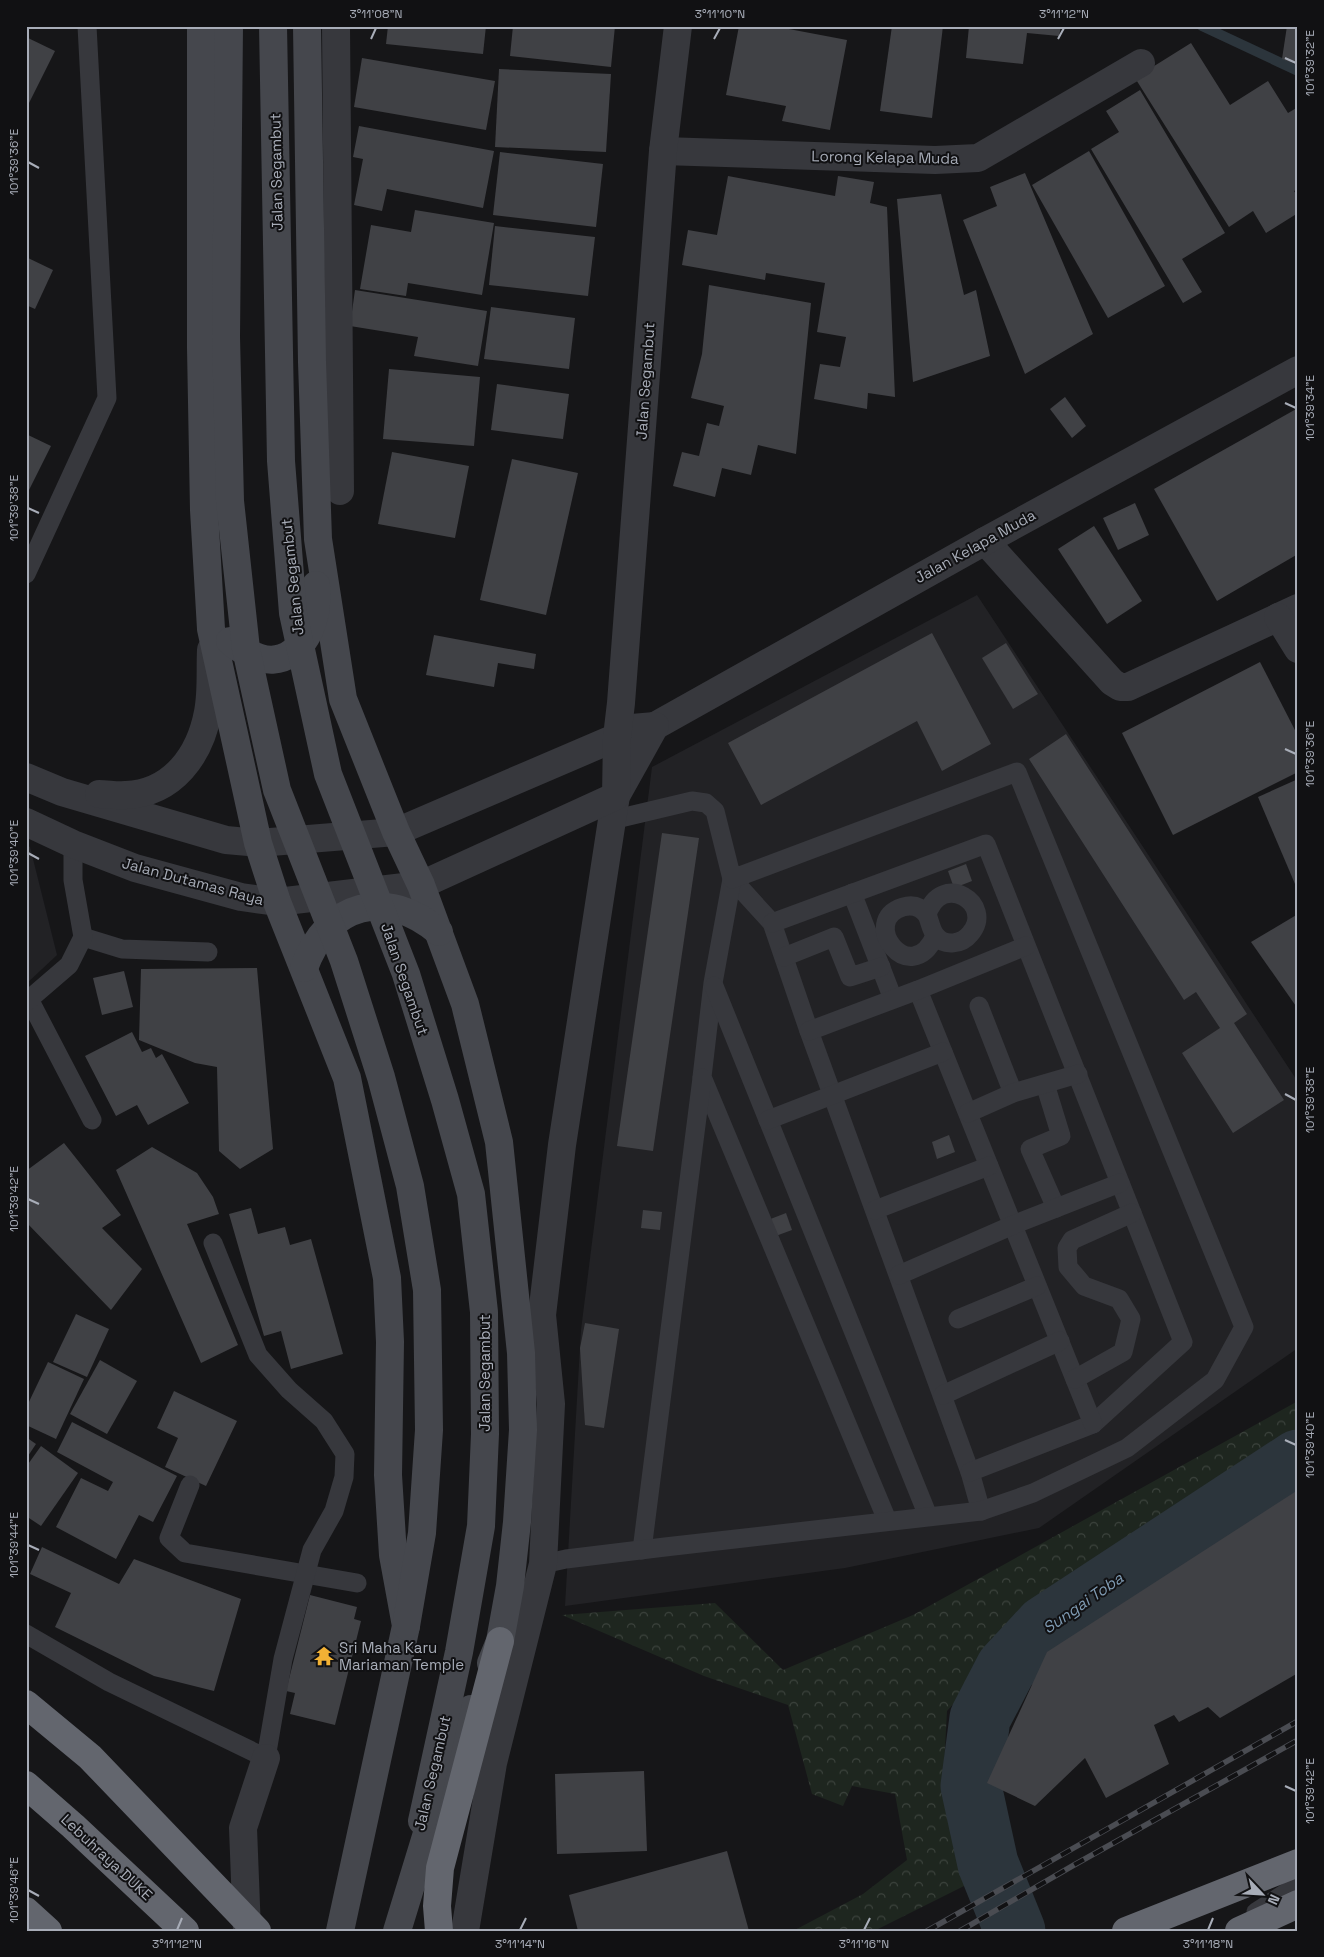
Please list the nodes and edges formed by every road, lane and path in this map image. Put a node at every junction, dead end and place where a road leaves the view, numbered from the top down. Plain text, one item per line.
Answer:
1 (86, 26) edge
2 (201, 26) edge
3 (229, 26) edge
4 (274, 26) edge
5 (307, 26) edge
6 (336, 26) edge
7 (678, 26) edge
8 (1141, 63) dead end
9 (663, 151) junction
10 (1298, 370) edge
11 (340, 491) dead end
12 (318, 539) junction
13 (985, 541) junction
14 (26, 574) edge
15 (210, 588) junction
16 (1288, 613) edge
17 (211, 629) junction
18 (1298, 649) edge
19 (654, 726) junction
20 (617, 737) junction
21 (26, 777) edge
22 (62, 792) junction
23 (614, 808) junction
24 (26, 822) edge
25 (396, 832) junction
26 (258, 843) junction
27 (73, 844) junction
28 (933, 863) junction
29 (732, 879) junction
30 (888, 880) junction
31 (421, 885) junction
32 (852, 894) junction
33 (946, 894) junction
34 (277, 902) junction
35 (899, 908) junction
36 (927, 915) junction
37 (772, 923) junction
38 (439, 932) junction
39 (935, 936) junction
40 (83, 937) junction
41 (960, 942) junction
42 (1026, 946) junction
43 (208, 952) dead end
44 (918, 954) junction
45 (784, 957) junction
46 (881, 967) junction
47 (304, 968) junction
48 (971, 968) junction
49 (713, 983) junction
50 (925, 987) junction
51 (893, 999) junction
52 (28, 1001) edge
53 (979, 1006) dead end
54 (809, 1030) junction
55 (943, 1052) junction
56 (1078, 1074) junction
57 (702, 1077) junction
58 (1045, 1084) junction
59 (1013, 1093) junction
60 (833, 1096) junction
61 (968, 1113) junction
62 (92, 1120) dead end
63 (768, 1120) junction
64 (989, 1166) junction
65 (1120, 1183) junction
66 (1056, 1208) junction
67 (876, 1210) junction
68 (1132, 1213) junction
69 (1013, 1225) junction
70 (213, 1243) dead end
71 (899, 1275) junction
72 (1037, 1286) junction
73 (958, 1319) dead end
74 (1060, 1341) junction
75 (1075, 1379) junction
76 (943, 1395) junction
77 (1093, 1424) junction
78 (970, 1472) junction
79 (190, 1485) dead end
80 (980, 1510) junction
81 (928, 1516) junction
82 (887, 1520) junction
83 (642, 1550) junction
84 (543, 1564) junction
85 (305, 1574) junction
86 (358, 1583) dead end
87 (406, 1626) junction
88 (26, 1634) edge
89 (500, 1641) junction
90 (26, 1704) edge
91 (266, 1758) junction
92 (26, 1786) edge
93 (1298, 1863) edge
94 (1298, 1885) edge
95 (1298, 1904) edge
96 (26, 1912) edge
97 (48, 1931) edge
98 (186, 1931) edge
99 (247, 1931) edge
100 (257, 1931) edge
101 (340, 1931) edge
102 (397, 1931) edge
103 (439, 1931) edge
104 (465, 1931) edge
105 (1126, 1931) edge
106 (1228, 1931) edge
107 (1240, 1931) edge

1 - 14 lane
2 - 15 main road
3 - 87 main road, bridge
4 - 102 main road, Jalan Segambut, bridge
5 - 12 main road
6 - 11 street
7 - 9 street, Jalan Segambut
8 - 9 street, Lorong Kelapa Muda
9 - 20 street, Jalan Segambut
10 - 13 street, Jalan Kelapa Muda
12 - 15 main road
12 - 25 main road
13 - 16 street
13 - 19 street, Jalan Kelapa Muda
15 - 17 main road
16 - 18 street
17 - 22 street
17 - 26 main road
19 - 20 street, Jalan Kelapa Muda
19 - 23 street
20 - 23 street, Jalan Segambut
20 - 25 street
21 - 22 street
22 - 26 street
23 - 29 lane
23 - 31 street, Jalan Dutamas Raya
23 - 84 street
24 - 27 street, Jalan Dutamas Raya
25 - 26 street
25 - 31 main road
26 - 34 main road
27 - 34 street, Jalan Dutamas Raya
27 - 40 lane
28 - 30 lane
28 - 33 lane
28 - 42 lane
29 - 37 lane
29 - 49 lane
29 - 80 lane
30 - 32 lane
30 - 35 lane
31 - 34 street, Jalan Dutamas Raya
31 - 38 main road
32 - 37 lane
32 - 46 lane
33 - 36 lane
33 - 41 lane
34 - 47 main road
35 - 36 lane
35 - 44 lane
36 - 39 lane
37 - 45 lane
38 - 47 main road
38 - 89 main road
39 - 41 lane
39 - 44 lane
40 - 43 lane
40 - 52 lane
41 - 48 lane
42 - 48 lane
42 - 56 lane
44 - 50 lane
45 - 46 lane
45 - 54 lane
46 - 51 lane
47 - 87 main road
48 - 50 lane
49 - 57 lane
49 - 63 lane
50 - 51 lane
50 - 55 lane
51 - 54 lane
52 - 62 lane
53 - 59 lane
54 - 60 lane
55 - 60 lane
55 - 61 lane
56 - 58 lane
56 - 65 lane
57 - 82 lane
57 - 83 lane
58 - 59 lane
58 - 66 lane
59 - 61 lane
60 - 63 lane
60 - 67 lane
61 - 64 lane
63 - 81 lane
64 - 67 lane
64 - 69 lane
65 - 66 lane
65 - 68 lane
66 - 69 lane
67 - 71 lane
68 - 75 lane
68 - 77 lane
69 - 71 lane
69 - 72 lane
70 - 85 lane
71 - 76 lane
72 - 73 lane
72 - 74 lane
74 - 75 lane
74 - 76 lane
75 - 77 lane
76 - 78 lane
77 - 78 lane
78 - 80 lane
79 - 85 lane
80 - 81 lane
81 - 82 lane
82 - 83 lane
83 - 84 lane
84 - 104 street
85 - 86 lane
85 - 91 lane
87 - 101 main road
88 - 91 lane
89 - 102 main road
89 - 103 highway
90 - 100 highway, bridge
91 - 99 street
92 - 98 highway, Lebuhraya DUKE
93 - 105 highway
94 - 106 lane
95 - 107 highway
96 - 97 highway

